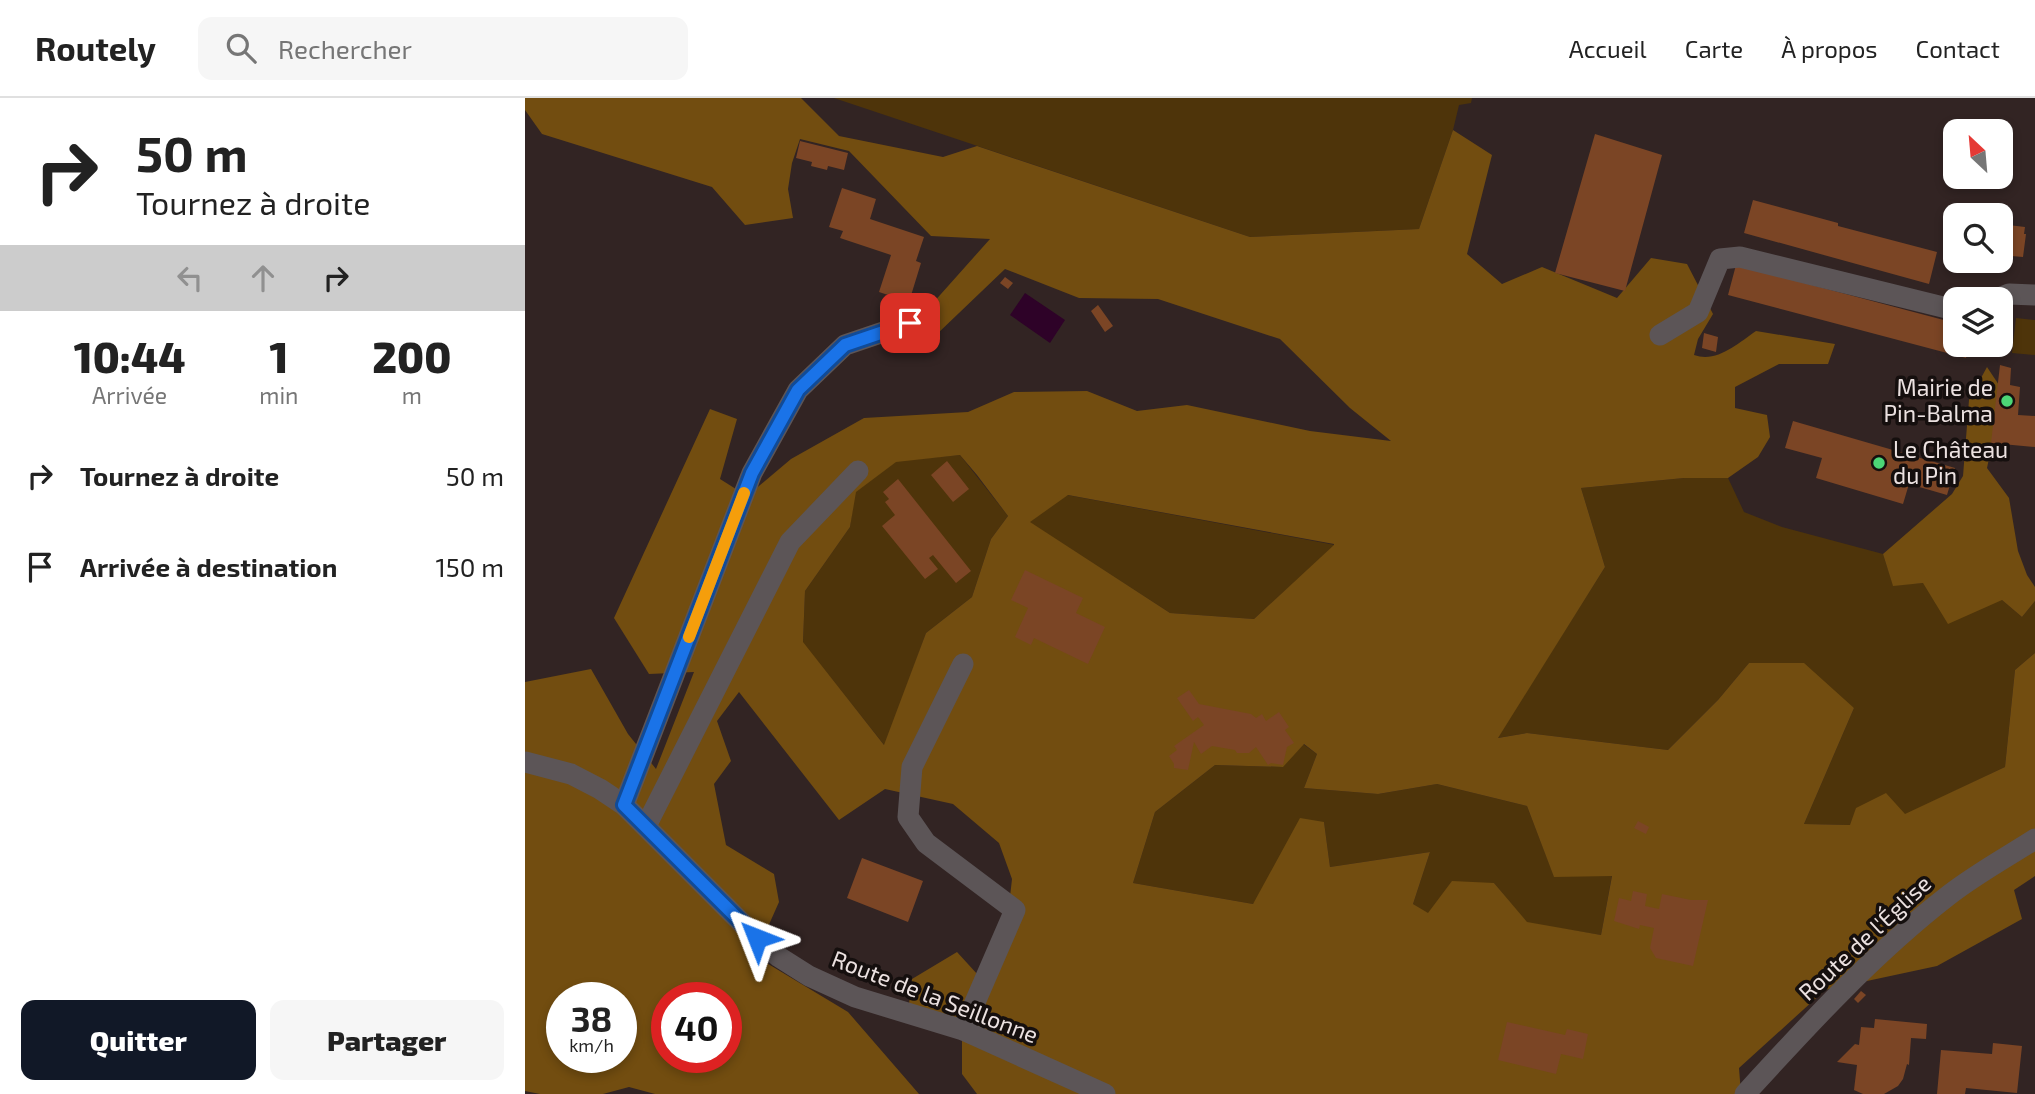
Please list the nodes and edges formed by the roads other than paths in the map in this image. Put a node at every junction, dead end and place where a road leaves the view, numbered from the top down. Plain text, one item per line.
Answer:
1 (2013, 294) edge
2 (2035, 295) edge
3 (1943, 307) edge
4 (910, 323) dead end
5 (1660, 335) dead end
6 (858, 471) dead end
7 (963, 664) dead end
8 (525, 762) edge
9 (624, 805) junction
10 (646, 826) junction
11 (2035, 839) edge
12 (963, 1030) junction
13 (1105, 1094) edge
14 (1745, 1094) edge

1 - 2 street
3 - 5 street
4 - 9 street
6 - 10 street
7 - 12 street
8 - 9 street, Route de la Seillonne
9 - 10 street, Route de la Seillonne
10 - 12 street, Route de la Seillonne
11 - 14 street, Route de l'Église
12 - 13 street, Route de la Seillonne

